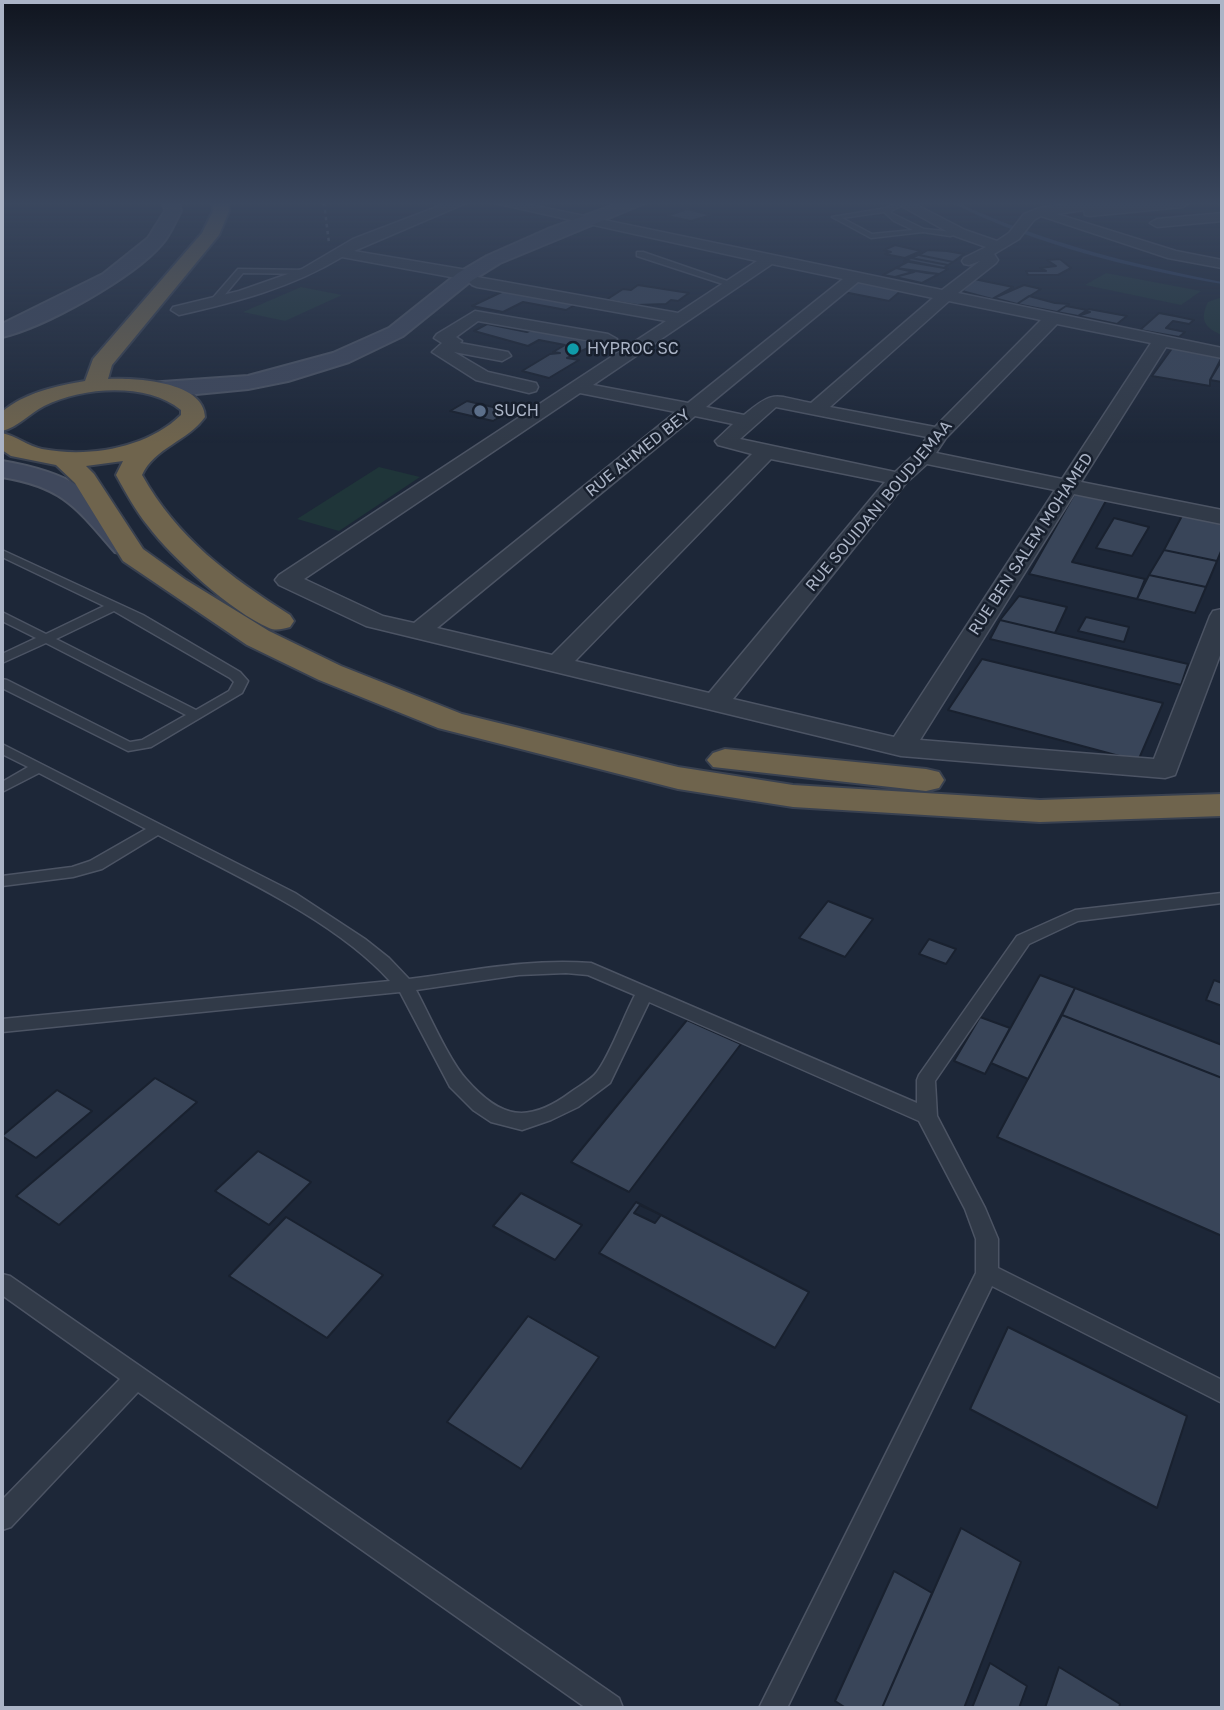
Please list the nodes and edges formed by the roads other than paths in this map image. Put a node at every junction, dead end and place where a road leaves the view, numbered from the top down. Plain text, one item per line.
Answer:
1 (86, 283) edge
2 (100, 283) edge
3 (170, 283) edge
4 (231, 283) edge
5 (277, 283) edge
6 (465, 283) edge
7 (469, 283) edge
8 (495, 283) edge
9 (728, 283) edge
10 (848, 283) edge
11 (888, 283) edge
12 (954, 283) edge
13 (732, 284) joint
14 (197, 286) dead end
15 (937, 293) junction
16 (214, 302) junction
17 (589, 302) junction
18 (433, 305) junction
19 (456, 305) junction
20 (178, 310) junction
21 (679, 318) junction
22 (1053, 318) junction
23 (2, 323) edge
24 (165, 328) dead end
25 (541, 328) junction
26 (2, 331) edge
27 (608, 340) dead end
28 (1161, 341) junction
29 (449, 346) junction
30 (1222, 354) edge
31 (502, 356) dead end
32 (141, 363) dead end
33 (94, 387) junction
34 (528, 387) dead end
35 (576, 387) junction
36 (152, 388) junction
37 (691, 409) junction
38 (816, 409) junction
39 (193, 417) junction
40 (748, 421) junction
41 (2, 424) edge
42 (939, 434) junction
43 (2, 440) edge
44 (160, 442) junction
45 (766, 452) junction
46 (2, 456) edge
47 (49, 457) junction
48 (923, 457) junction
49 (2, 469) edge
50 (899, 479) junction
51 (1068, 488) junction
52 (1222, 517) edge
53 (2, 553) edge
54 (133, 555) junction
55 (115, 606) junction
56 (2, 616) edge
57 (1222, 616) edge
58 (420, 630) junction
59 (46, 638) junction
60 (2, 659) edge
61 (558, 664) junction
62 (2, 683) edge
63 (715, 703) junction
64 (196, 715) junction
65 (901, 747) junction
66 (2, 748) edge
67 (40, 767) junction
68 (1222, 779) edge
69 (2, 788) edge
70 (1222, 805) edge
71 (156, 829) junction
72 (2, 881) edge
73 (1222, 898) edge
74 (405, 985) junction
75 (645, 992) junction
76 (2, 1026) edge
77 (927, 1116) junction
78 (987, 1273) junction
79 (2, 1283) edge
80 (138, 1377) junction
81 (1222, 1392) edge
82 (2, 1518) edge
83 (608, 1708) edge
84 (773, 1708) edge

1 - 23 main road
2 - 26 main road
3 - 33 highway
4 - 16 lane
5 - 16 street
6 - 18 main road
7 - 19 main road
8 - 17 street
9 - 13 lane
10 - 37 street, RUE AHMED BEY
11 - 15 street
12 - 15 street
13 - 21 street
14 - 20 highway
15 - 22 street
15 - 38 street
16 - 20 street
17 - 21 street
17 - 25 street
18 - 19 main road
18 - 36 main road
19 - 39 main road
20 - 24 highway
21 - 35 street
22 - 28 street
22 - 42 street, RUE SOUIDANI BOUDJEMAA
25 - 27 street
25 - 29 street
28 - 30 street
28 - 51 street, RUE BEN SALEM MOHAMED
29 - 31 street
29 - 34 street
32 - 36 highway
33 - 36 highway
33 - 41 highway
35 - 37 street
35 - 58 street
36 - 39 highway
37 - 40 street
37 - 58 street, RUE AHMED BEY
38 - 40 street
38 - 42 street
39 - 44 highway
40 - 45 street
42 - 48 street, RUE SOUIDANI BOUDJEMAA
43 - 47 highway
44 - 47 highway
44 - 68 highway
45 - 50 street
45 - 61 street
46 - 47 main road
47 - 54 highway
48 - 50 street, RUE SOUIDANI BOUDJEMAA
48 - 51 street
49 - 54 main road
50 - 63 street, RUE SOUIDANI BOUDJEMAA
51 - 52 street
51 - 65 street, RUE BEN SALEM MOHAMED
53 - 55 lane
54 - 70 highway
55 - 59 lane
55 - 64 lane
56 - 59 lane
57 - 65 street
58 - 61 street
59 - 60 lane
59 - 64 lane
61 - 63 street
62 - 64 lane
63 - 65 street
66 - 67 lane
67 - 69 lane
67 - 71 lane
71 - 72 lane
71 - 74 lane
73 - 77 lane
74 - 75 lane
74 - 75 lane
74 - 76 lane
75 - 77 lane
77 - 78 lane
78 - 81 lane
78 - 84 lane
79 - 80 lane
80 - 82 lane
80 - 83 lane

